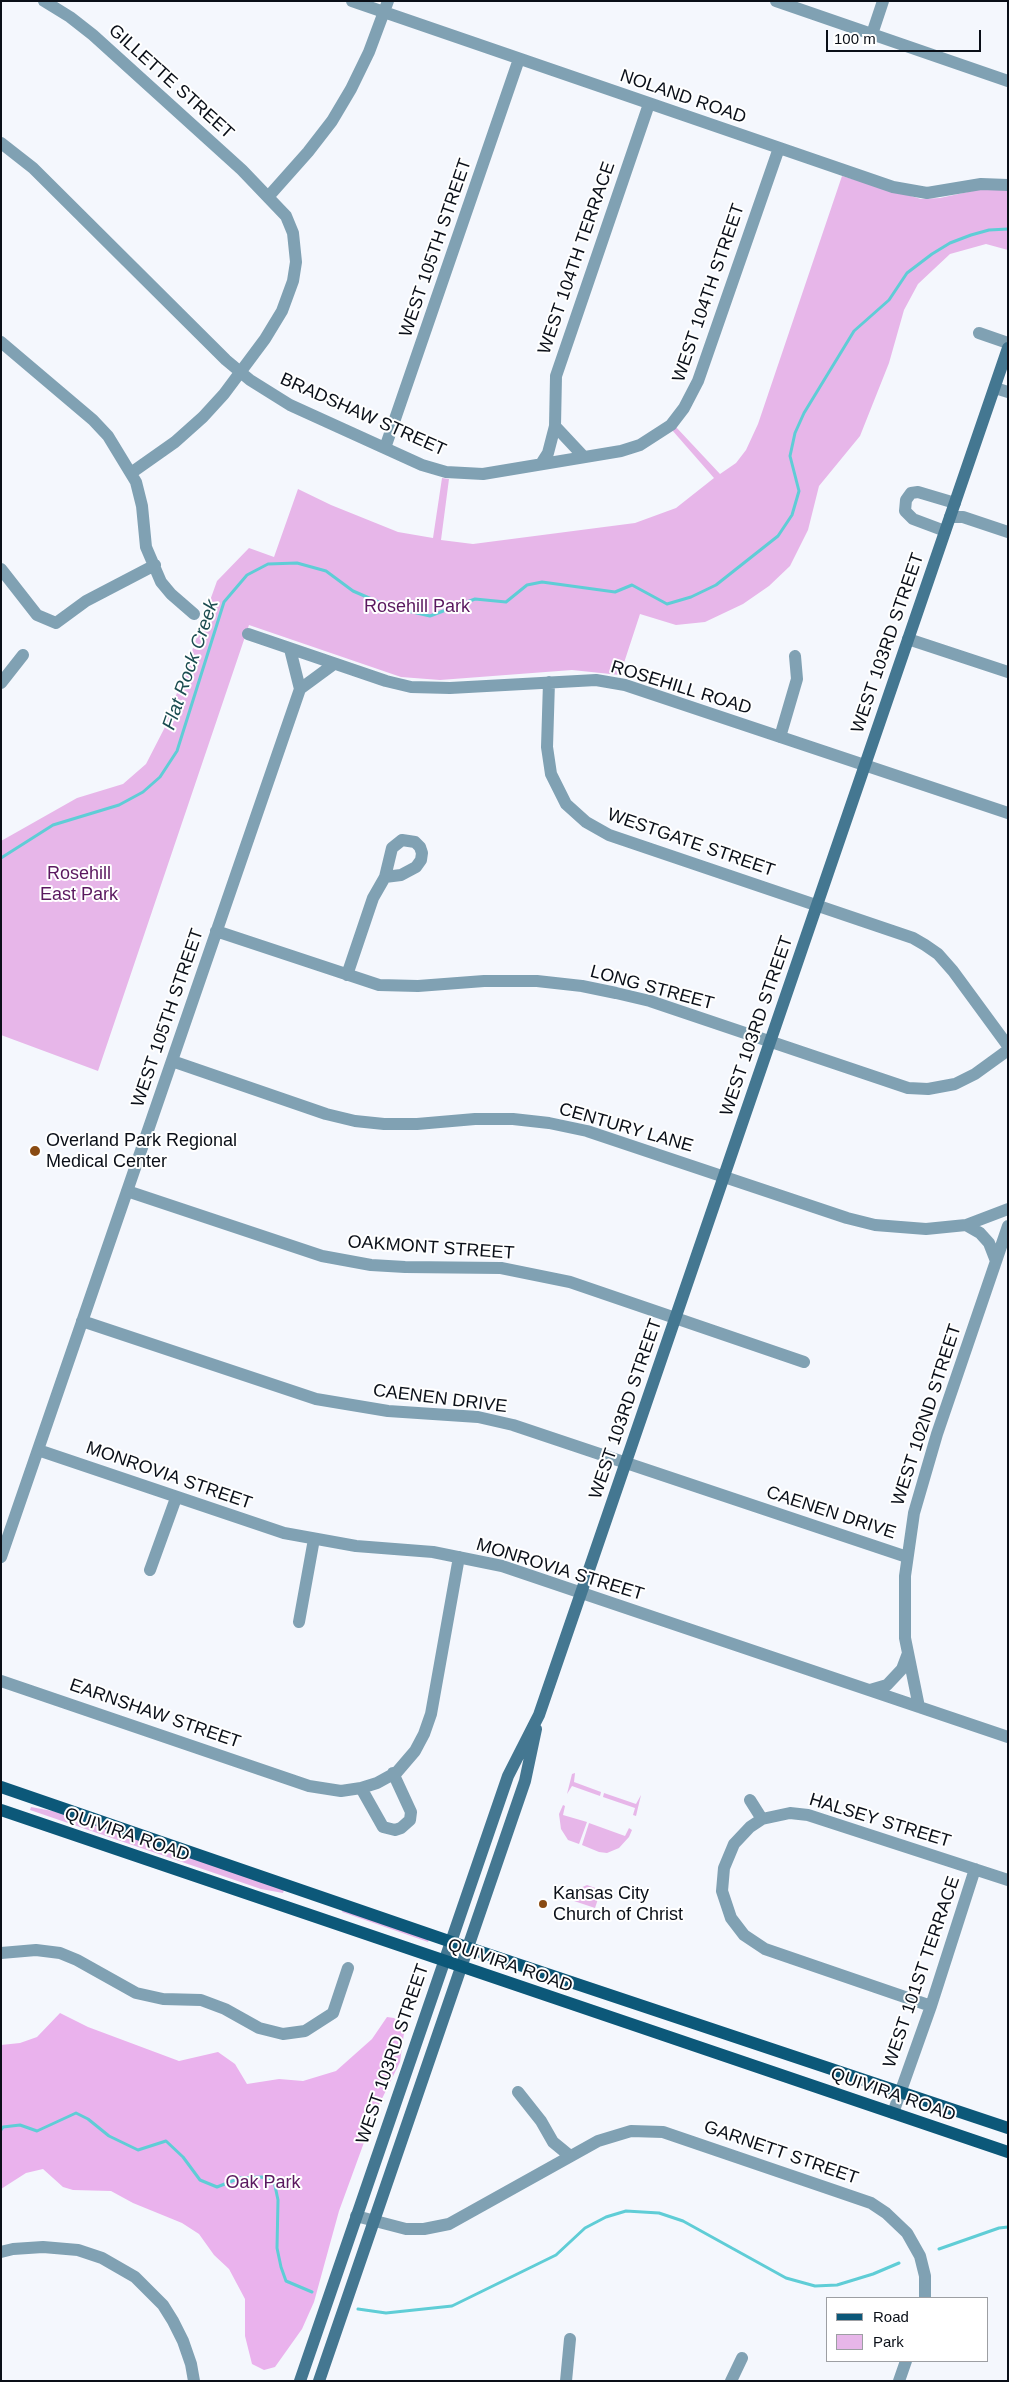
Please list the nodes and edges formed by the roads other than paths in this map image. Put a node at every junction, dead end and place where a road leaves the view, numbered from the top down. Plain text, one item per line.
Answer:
1 (44, 1) edge
2 (352, 1) edge
3 (776, 1) edge
4 (883, 1) edge
5 (386, 7) edge
6 (872, 34) junction
7 (519, 59) junction
8 (1008, 81) edge
9 (649, 104) junction
10 (1, 144) edge
11 (779, 148) junction
12 (1008, 185) edge
13 (268, 197) junction
14 (979, 333) dead end
15 (1, 342) edge
16 (1008, 343) edge
17 (1008, 348) edge
18 (241, 373) junction
19 (995, 388) junction
20 (1008, 392) edge
21 (556, 426) junction
22 (653, 437) joint
23 (385, 448) junction
24 (584, 457) junction
25 (541, 464) junction
26 (131, 472) junction
27 (955, 503) junction
28 (950, 517) junction
29 (945, 531) junction
30 (1008, 532) edge
31 (155, 565) junction
32 (1, 569) edge
33 (194, 614) dead end
34 (248, 634) dead end
35 (908, 639) junction
36 (290, 648) junction
37 (23, 655) dead end
38 (795, 656) dead end
39 (334, 664) junction
40 (1008, 672) edge
41 (549, 682) junction
42 (1, 683) edge
43 (300, 689) junction
44 (780, 737) junction
45 (865, 765) junction
46 (1008, 813) edge
47 (385, 877) dead end
48 (817, 906) junction
49 (216, 931) junction
50 (346, 975) junction
51 (771, 1043) junction
52 (1008, 1046) edge
53 (1008, 1050) edge
54 (172, 1061) junction
55 (724, 1176) junction
56 (127, 1191) junction
57 (1008, 1209) edge
58 (966, 1225) junction
59 (1008, 1226) edge
60 (996, 1261) junction
61 (676, 1318) junction
62 (82, 1322) junction
63 (804, 1362) dead end
64 (38, 1450) junction
65 (626, 1463) junction
66 (176, 1498) junction
67 (314, 1539) junction
68 (907, 1556) junction
69 (1, 1557) edge
70 (459, 1557) junction
71 (150, 1570) dead end
72 (581, 1593) junction
73 (299, 1622) dead end
74 (908, 1653) junction
75 (4, 1680) edge
76 (870, 1690) junction
77 (919, 1707) junction
78 (539, 1715) junction
79 (1008, 1737) edge
80 (393, 1773) junction
81 (1, 1787) edge
82 (361, 1788) junction
83 (750, 1800) dead end
84 (1, 1810) edge
85 (762, 1819) junction
86 (975, 1870) junction
87 (1008, 1880) edge
88 (450, 1941) junction
89 (469, 1948) junction
90 (1, 1953) edge
91 (442, 1962) junction
92 (348, 1968) dead end
93 (462, 1968) junction
94 (931, 2006) junction
95 (518, 2092) dead end
96 (900, 2092) junction
97 (893, 2114) junction
98 (1008, 2128) edge
99 (1008, 2152) edge
100 (570, 2156) junction
101 (356, 2216) junction
102 (374, 2222) junction
103 (1, 2252) edge
104 (925, 2297) edge
105 (570, 2339) dead end
106 (742, 2358) dead end
107 (906, 2362) edge
108 (194, 2381) edge
109 (300, 2381) edge
110 (319, 2381) edge
111 (566, 2381) edge
112 (731, 2381) edge
113 (899, 2381) edge

1 - 13 street, GILLETTE STREET
2 - 5 street, NOLAND ROAD
3 - 6 street
4 - 6 street
5 - 7 street, NOLAND ROAD
5 - 13 street
6 - 8 street
7 - 9 street, NOLAND ROAD
7 - 23 street, WEST 105TH STREET
9 - 11 street, NOLAND ROAD
9 - 21 street, WEST 104TH TERRACE
10 - 18 street, BRADSHAW STREET
11 - 12 street, NOLAND ROAD
11 - 22 street, WEST 104TH STREET
13 - 18 street, GILLETTE STREET
14 - 16 street
15 - 26 street
17 - 19 main road, WEST 103RD STREET
18 - 23 street, BRADSHAW STREET
18 - 26 street, GILLETTE STREET
19 - 20 street
19 - 27 main road, WEST 103RD STREET
21 - 24 street
21 - 25 street, WEST 104TH TERRACE
22 - 24 street, BRADSHAW STREET
23 - 25 street, BRADSHAW STREET
24 - 25 street, BRADSHAW STREET
26 - 31 street
27 - 28 main road, WEST 103RD STREET
27 - 29 street
28 - 29 main road, WEST 103RD STREET
28 - 30 street
29 - 35 main road, WEST 103RD STREET
31 - 32 street
31 - 33 street
34 - 36 street, ROSEHILL ROAD
35 - 40 street
35 - 45 main road, WEST 103RD STREET
36 - 39 street, ROSEHILL ROAD
36 - 43 street
37 - 42 street
38 - 44 street
39 - 41 street, ROSEHILL ROAD
39 - 43 street
41 - 44 street, ROSEHILL ROAD
41 - 48 street, WESTGATE STREET
43 - 49 street, WEST 105TH STREET
44 - 45 street, ROSEHILL ROAD
45 - 46 street, ROSEHILL ROAD
45 - 48 main road, WEST 103RD STREET
47 - 50 street
48 - 51 main road, WEST 103RD STREET
48 - 52 street
49 - 50 street, LONG STREET
49 - 54 street, WEST 105TH STREET
50 - 51 street, LONG STREET
51 - 53 street, LONG STREET
51 - 55 main road, WEST 103RD STREET
54 - 55 street, CENTURY LANE
54 - 56 street, WEST 105TH STREET
55 - 58 street, CENTURY LANE
55 - 61 main road, WEST 103RD STREET
56 - 61 street, OAKMONT STREET
56 - 62 street, WEST 105TH STREET
57 - 58 street, CENTURY LANE
58 - 60 street
59 - 60 street, WEST 102ND STREET
60 - 68 street, WEST 102ND STREET
61 - 63 street, OAKMONT STREET
61 - 65 main road, WEST 103RD STREET
62 - 64 street, WEST 105TH STREET
62 - 65 street, CAENEN DRIVE
64 - 66 street, MONROVIA STREET
64 - 69 street, WEST 105TH STREET
65 - 68 street, CAENEN DRIVE
65 - 72 main road, WEST 103RD STREET
66 - 67 street, MONROVIA STREET
66 - 71 street
67 - 70 street, MONROVIA STREET
67 - 73 street
68 - 74 street, WEST 102ND STREET
70 - 72 street, MONROVIA STREET
70 - 80 street, EARNSHAW STREET
72 - 76 street, MONROVIA STREET
72 - 78 main road, WEST 103RD STREET
74 - 76 street
74 - 77 street, WEST 102ND STREET
75 - 82 street, EARNSHAW STREET
76 - 77 street, MONROVIA STREET
77 - 79 street, MONROVIA STREET
78 - 88 main road, WEST 103RD STREET
78 - 89 main road, WEST 103RD STREET
80 - 82 street, EARNSHAW STREET
80 - 82 street
81 - 88 main road, QUIVIRA ROAD
83 - 85 street
84 - 91 main road, QUIVIRA ROAD
85 - 86 street, HALSEY STREET
85 - 94 street
86 - 87 street, HALSEY STREET
86 - 94 street, WEST 101ST TERRACE
88 - 89 main road, QUIVIRA ROAD
88 - 91 main road, WEST 103RD STREET
89 - 93 main road, WEST 103RD STREET
89 - 96 main road, QUIVIRA ROAD
90 - 92 street
91 - 93 main road, QUIVIRA ROAD
91 - 101 main road, WEST 103RD STREET
93 - 97 main road, QUIVIRA ROAD
93 - 102 main road, WEST 103RD STREET
94 - 96 street, WEST 101ST TERRACE
95 - 100 street
96 - 97 street, WEST 101ST TERRACE
96 - 98 main road, QUIVIRA ROAD
97 - 99 main road, QUIVIRA ROAD
100 - 102 street, GARNETT STREET
100 - 104 street, GARNETT STREET
101 - 102 street, GARNETT STREET
101 - 109 main road, WEST 103RD STREET
102 - 110 main road, WEST 103RD STREET
103 - 108 street
105 - 111 street
106 - 112 street
107 - 113 street

